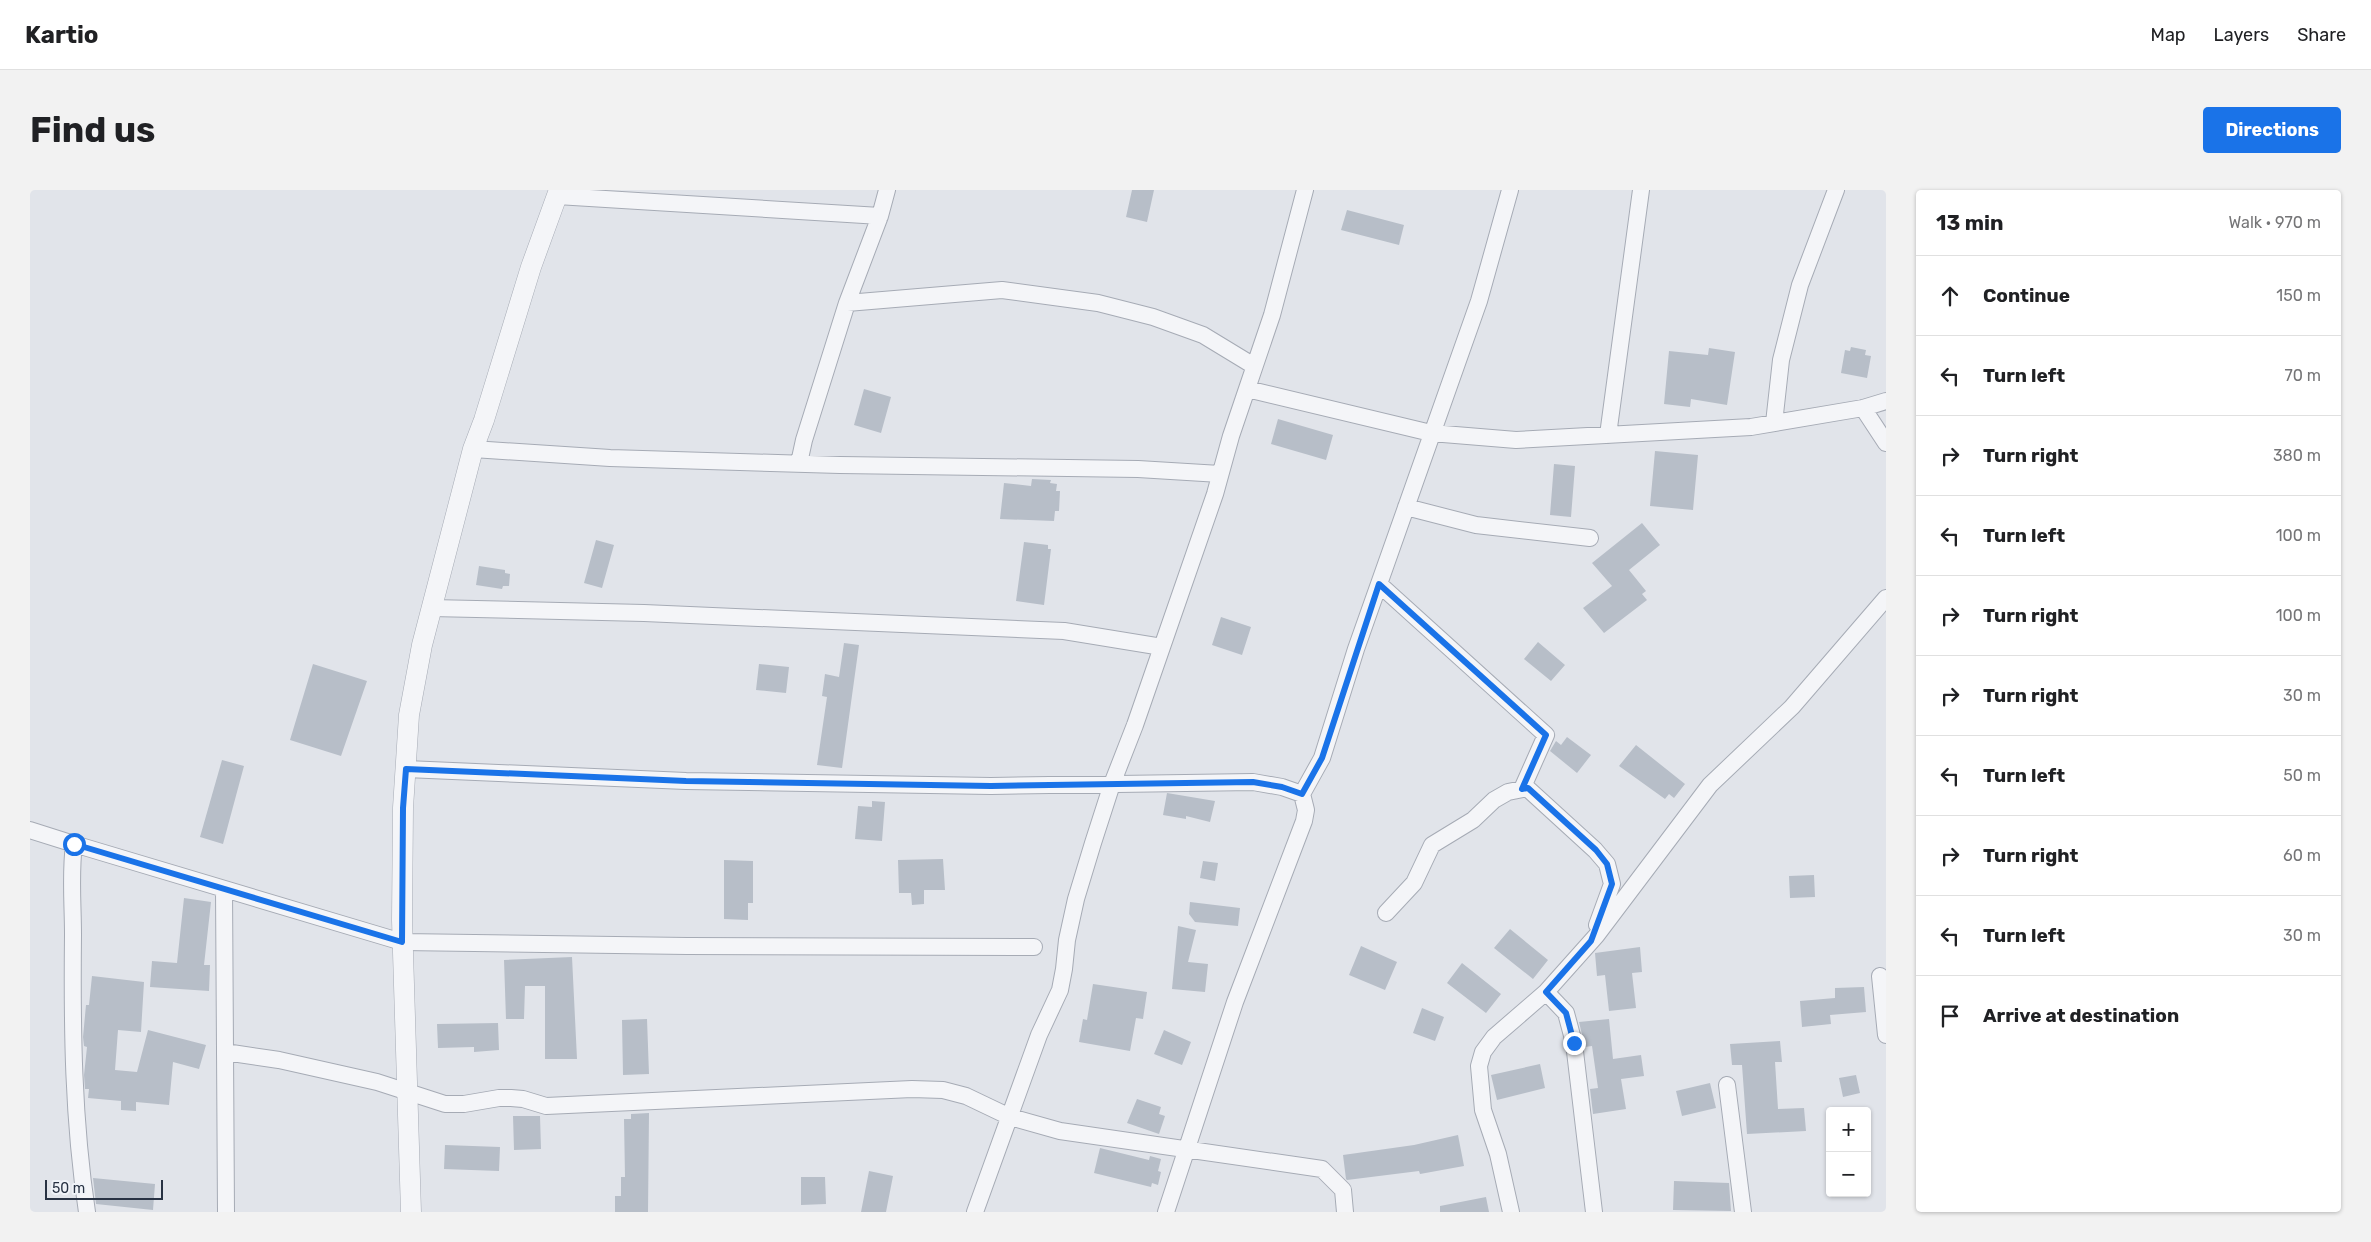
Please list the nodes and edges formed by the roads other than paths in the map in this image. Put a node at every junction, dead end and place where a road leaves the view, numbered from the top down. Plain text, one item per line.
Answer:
1 (887, 190) edge
2 (1510, 190) edge
3 (1642, 190) edge
4 (1836, 190) edge
5 (1303, 192) edge
6 (558, 193) edge
7 (880, 216) junction
8 (847, 303) junction
9 (1254, 366) junction
10 (1246, 389) junction
11 (1886, 401) edge
12 (1863, 408) junction
13 (1774, 423) junction
14 (1431, 433) junction
15 (1608, 436) junction
16 (1886, 443) edge
17 (473, 449) junction
18 (799, 463) junction
19 (1220, 474) junction
20 (1406, 507) junction
21 (1590, 538) dead end
22 (1379, 584) junction
23 (1886, 598) edge
24 (431, 608) junction
25 (1162, 647) junction
26 (406, 769) junction
27 (1112, 784) junction
28 (1522, 789) junction
29 (1302, 794) junction
30 (30, 830) edge
31 (74, 844) junction
32 (224, 889) junction
33 (1386, 913) dead end
34 (1591, 941) junction
35 (402, 942) junction
36 (1034, 947) dead end
37 (1880, 976) dead end
38 (1546, 992) junction
39 (1886, 1035) edge
40 (225, 1052) junction
41 (1728, 1085) dead end
42 (408, 1094) junction
43 (1010, 1117) junction
44 (1186, 1150) junction
45 (87, 1212) edge
46 (226, 1212) edge
47 (411, 1212) edge
48 (975, 1212) edge
49 (1166, 1212) edge
50 (1345, 1212) edge
51 (1511, 1212) edge
52 (1594, 1212) edge
53 (1743, 1212) edge

1 - 7 street
2 - 14 street
3 - 15 street
4 - 13 street
5 - 9 street
6 - 7 street
6 - 17 street
7 - 8 street
8 - 9 street
8 - 18 street
9 - 10 street
10 - 14 street
10 - 19 street
11 - 12 street
12 - 13 street
12 - 16 street
13 - 15 street
14 - 15 street
14 - 20 street
17 - 18 street
17 - 24 street
18 - 19 street
19 - 25 street
20 - 21 street
20 - 22 street
22 - 28 street
22 - 29 street
23 - 34 street
24 - 25 street
24 - 26 street
25 - 27 street
26 - 27 street
26 - 35 street
27 - 29 street
27 - 43 street
28 - 33 street
28 - 34 street
29 - 44 street
30 - 31 street
31 - 32 street
31 - 45 street
32 - 35 street
32 - 40 street
34 - 38 street
35 - 36 street
35 - 42 street
37 - 39 street
38 - 51 street
38 - 52 street
40 - 42 street
40 - 46 street
41 - 53 street
42 - 43 street
42 - 47 street
43 - 44 street
43 - 48 street
44 - 49 street
44 - 50 street

